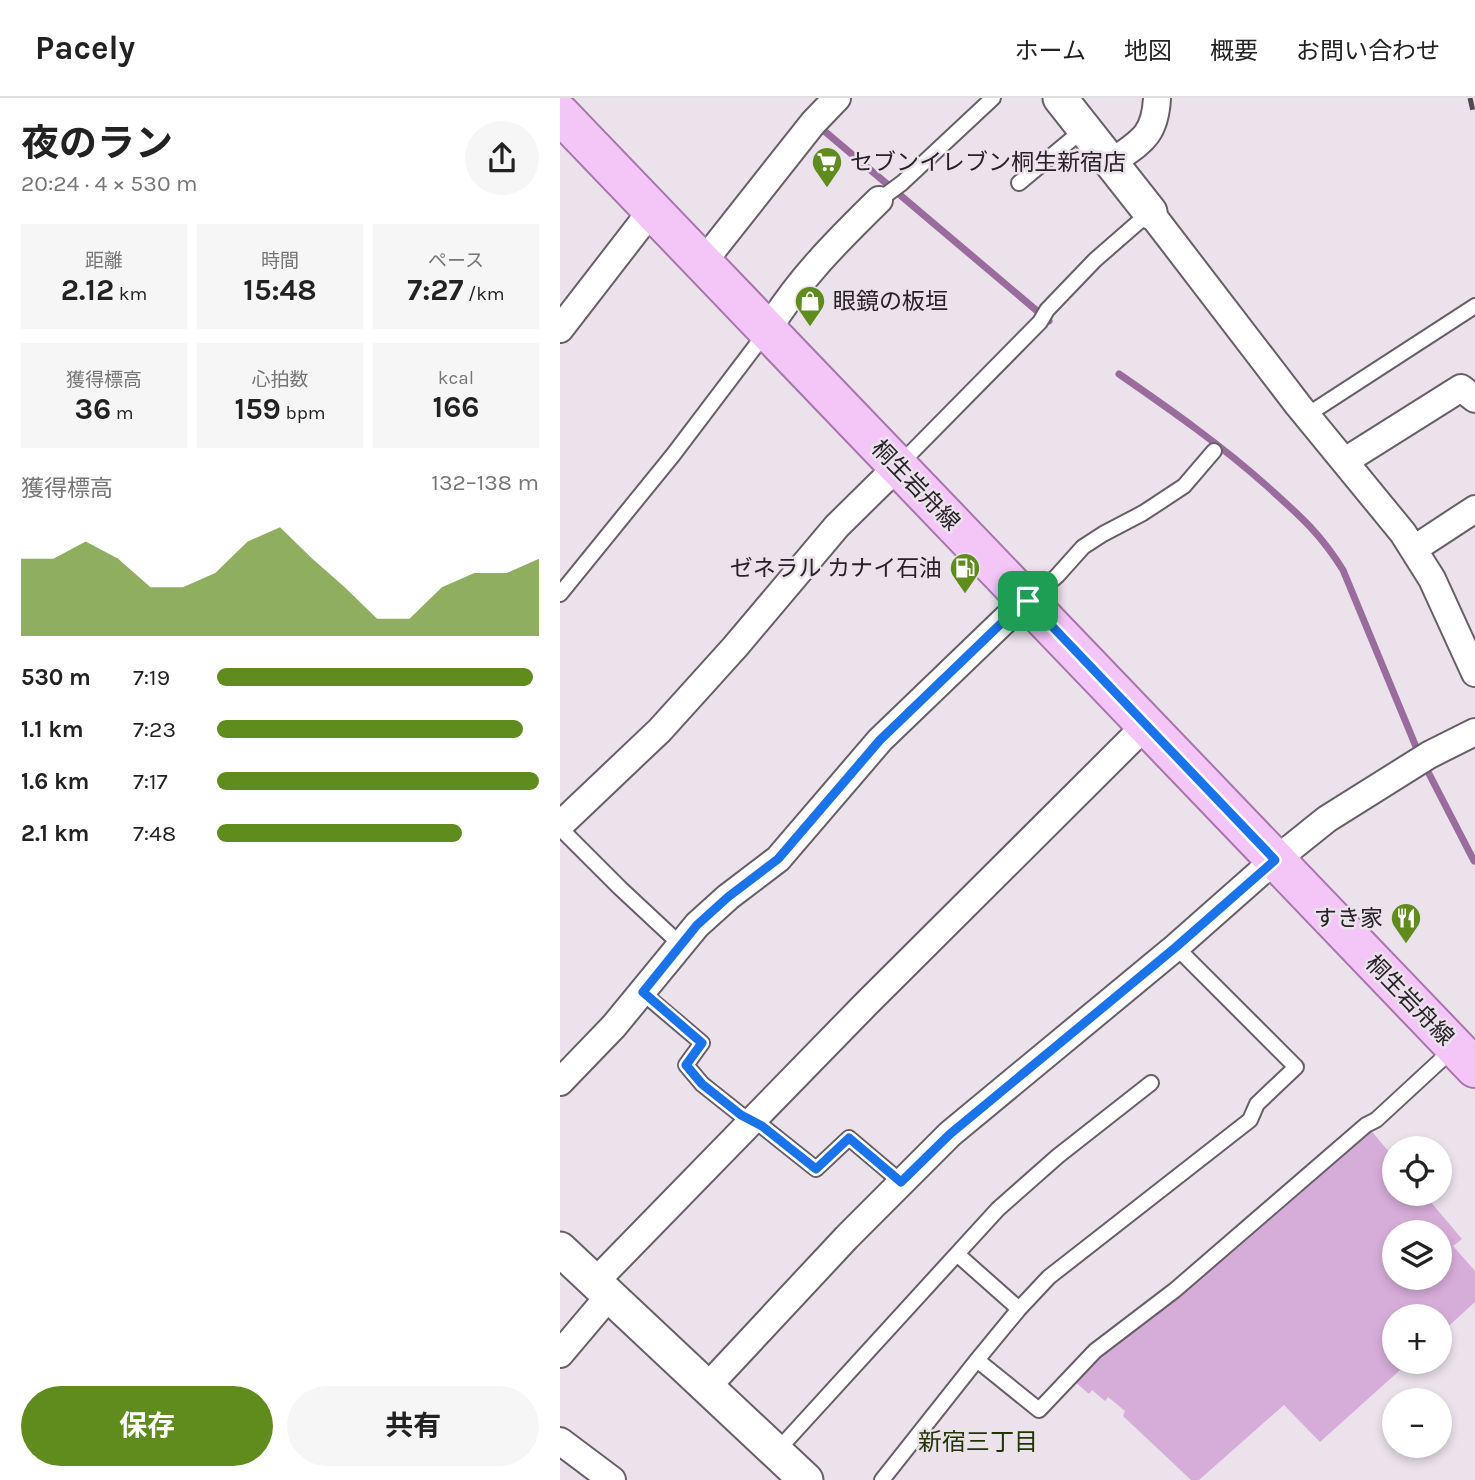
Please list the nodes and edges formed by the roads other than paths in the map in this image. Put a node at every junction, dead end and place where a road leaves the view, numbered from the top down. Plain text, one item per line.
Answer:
1 (837, 98) edge
2 (993, 98) edge
3 (1060, 98) edge
4 (1157, 98) edge
5 (560, 114) edge
6 (1084, 129) junction
7 (1111, 163) junction
8 (1019, 183) dead end
9 (888, 193) joint
10 (652, 210) junction
11 (1150, 212) junction
12 (704, 261) junction
13 (1475, 306) edge
14 (560, 328) edge
15 (768, 330) junction
16 (1475, 399) edge
17 (1307, 415) junction
18 (1214, 451) dead end
19 (1345, 461) junction
20 (898, 466) junction
21 (1475, 509) edge
22 (1414, 549) junction
23 (560, 594) edge
24 (1028, 601) junction
25 (1475, 673) edge
26 (1146, 725) junction
27 (1475, 732) edge
28 (560, 826) edge
29 (1275, 860) junction
30 (680, 944) junction
31 (1176, 947) junction
32 (643, 992) junction
33 (1465, 1058) edge
34 (560, 1082) edge
35 (1151, 1083) dead end
36 (751, 1121) junction
37 (901, 1182) junction
38 (560, 1249) edge
39 (957, 1254) junction
40 (602, 1289) junction
41 (1019, 1309) junction
42 (560, 1354) edge
43 (977, 1360) junction
44 (707, 1387) junction
45 (560, 1441) edge
46 (775, 1453) junction
47 (612, 1480) edge
48 (806, 1480) edge
49 (882, 1480) edge

1 - 12 street
2 - 9 lane
3 - 6 street
4 - 7 street
5 - 10 main road, 桐生岩舟線
6 - 7 street
6 - 8 lane
7 - 11 street
9 - 15 street
10 - 12 main road, 桐生岩舟線
10 - 14 street
11 - 17 street
11 - 20 lane
12 - 15 main road, 桐生岩舟線
13 - 17 lane
15 - 20 main road, 桐生岩舟線
15 - 23 lane
16 - 19 street
17 - 19 street
18 - 24 lane
19 - 22 street
20 - 24 main road, 桐生岩舟線
20 - 28 street
21 - 22 street
22 - 25 street
24 - 26 main road, 桐生岩舟線
24 - 30 street
26 - 29 main road, 桐生岩舟線
26 - 36 street
27 - 29 street
28 - 30 lane
29 - 31 street
29 - 33 main road, 桐生岩舟線
30 - 32 street
31 - 37 street
31 - 41 lane
32 - 34 street
32 - 36 lane
33 - 43 lane
35 - 39 lane
36 - 37 lane
36 - 40 street
37 - 44 street
38 - 40 street
39 - 41 lane
39 - 46 lane
40 - 42 street
40 - 44 street
41 - 43 lane
43 - 49 lane
44 - 46 street
45 - 47 street
46 - 48 street

